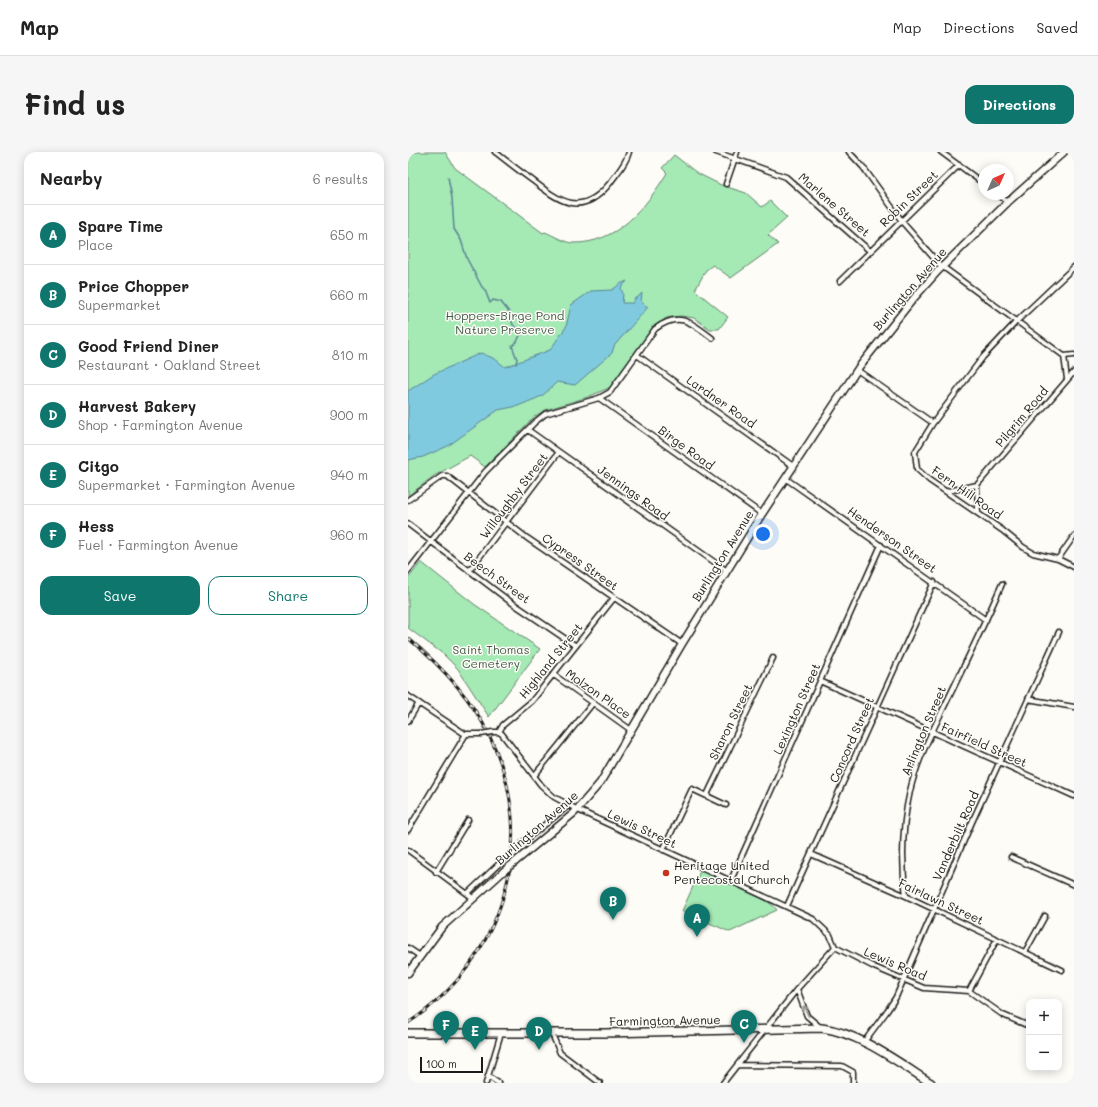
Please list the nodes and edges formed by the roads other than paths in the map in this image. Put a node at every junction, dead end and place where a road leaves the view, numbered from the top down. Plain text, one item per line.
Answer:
1 (495, 152) edge
2 (630, 152) edge
3 (716, 152) edge
4 (737, 152) edge
5 (849, 152) edge
6 (941, 152) edge
7 (1064, 152) edge
8 (734, 160) junction
9 (958, 165) junction
10 (978, 180) edge
11 (726, 184) dead end
12 (1006, 200) edge
13 (1008, 202) junction
14 (902, 221) junction
15 (870, 251) junction
16 (942, 267) junction
17 (1074, 267) edge
18 (840, 281) dead end
19 (1017, 320) junction
20 (712, 338) dead end
21 (638, 355) junction
22 (1074, 355) edge
23 (1064, 356) junction
24 (857, 370) junction
25 (1074, 372) edge
26 (1067, 379) junction
27 (599, 398) junction
28 (933, 423) junction
29 (528, 430) junction
30 (559, 452) junction
31 (793, 466) junction
32 (785, 478) junction
33 (977, 485) junction
34 (948, 491) junction
35 (469, 493) junction
36 (408, 500) edge
37 (978, 513) junction
38 (762, 514) junction
39 (507, 522) junction
40 (408, 524) edge
41 (1074, 536) edge
42 (431, 541) junction
43 (881, 545) junction
44 (1058, 559) junction
45 (1074, 568) edge
46 (408, 571) edge
47 (469, 571) junction
48 (727, 572) junction
49 (934, 582) junction
50 (1002, 584) dead end
51 (614, 598) junction
52 (986, 620) junction
53 (1058, 632) dead end
54 (682, 644) junction
55 (576, 646) junction
56 (773, 658) dead end
57 (554, 675) junction
58 (820, 681) junction
59 (408, 696) edge
60 (1028, 699) junction
61 (419, 703) junction
62 (592, 703) junction
63 (877, 707) junction
64 (1074, 707) edge
65 (408, 721) edge
66 (631, 730) junction
67 (499, 732) junction
68 (932, 732) junction
69 (466, 734) junction
70 (999, 762) junction
71 (534, 776) junction
72 (707, 795) junction
73 (1074, 796) edge
74 (726, 805) dead end
75 (568, 806) junction
76 (577, 810) junction
77 (468, 820) dead end
78 (408, 830) edge
79 (523, 842) dead end
80 (408, 850) edge
81 (663, 850) junction
82 (811, 854) junction
83 (1011, 857) dead end
84 (502, 861) dead end
85 (436, 872) junction
86 (731, 880) junction
87 (1074, 885) edge
88 (468, 893) junction
89 (906, 896) junction
90 (473, 898) junction
91 (787, 906) junction
92 (934, 911) junction
93 (1045, 916) dead end
94 (997, 939) junction
95 (835, 947) junction
96 (408, 948) edge
97 (1025, 952) junction
98 (420, 956) junction
99 (1062, 970) dead end
100 (408, 973) edge
101 (903, 980) junction
102 (797, 989) junction
103 (969, 991) junction
104 (1026, 1025) edge
105 (822, 1028) junction
106 (765, 1030) junction
107 (500, 1033) junction
108 (408, 1034) edge
109 (552, 1034) junction
110 (864, 1042) junction
111 (738, 1065) junction
112 (488, 1076) junction
113 (854, 1081) edge
114 (486, 1083) edge
115 (498, 1083) edge
116 (600, 1083) edge
117 (723, 1083) edge
118 (931, 1083) edge

1 - 2 street
3 - 8 street, Marlene Street
4 - 8 street
5 - 14 street
6 - 9 street
7 - 13 main road, Burlington Avenue
8 - 11 street
8 - 15 street, Marlene Street
9 - 10 street
9 - 14 street, Robin Street
12 - 13 street
13 - 16 main road, Burlington Avenue
14 - 15 street, Robin Street
14 - 16 street
15 - 18 street, Robin Street
16 - 19 street
16 - 24 main road, Burlington Avenue
17 - 19 street, Fern Hill Road
19 - 23 street
19 - 28 street, Fern Hill Road
20 - 21 street
21 - 27 street
21 - 31 street, Lardner Road
22 - 23 street
23 - 26 street
24 - 28 street
24 - 31 main road, Burlington Avenue
25 - 26 street, Pilgrim Road
26 - 33 street, Pilgrim Road
27 - 29 street
27 - 38 street, Birge Road
28 - 34 street, Fern Hill Road
29 - 30 street, Jennings Road
29 - 35 street
30 - 39 street, Willoughby Street
30 - 48 street, Jennings Road
31 - 32 main road, Burlington Avenue
32 - 38 main road, Burlington Avenue
32 - 43 street, Henderson Street
33 - 34 street
33 - 37 street
34 - 37 street, Fern Hill Road
35 - 36 street, Cypress Street
35 - 39 street, Cypress Street
35 - 42 street
37 - 44 street, Fern Hill Road
38 - 48 main road, Burlington Avenue
39 - 47 street, Willoughby Street
39 - 51 street, Cypress Street
40 - 42 street, Beech Street
41 - 44 street
42 - 46 street
42 - 47 street, Beech Street
43 - 49 street, Henderson Street
43 - 58 street, Lexington Street
44 - 45 street, Fern Hill Road
47 - 55 street, Beech Street
48 - 54 main road, Burlington Avenue
49 - 52 street, Henderson Street
49 - 63 street, Concord Street
50 - 52 street, Arlington Street
51 - 54 street, Cypress Street
51 - 55 street, Highland Street
52 - 68 street, Arlington Street
53 - 60 street, Vanderbilt Road
54 - 66 main road, Burlington Avenue
55 - 57 street, Highland Street
56 - 72 street, Sharon Street
57 - 62 street, Molzon Place
57 - 67 street, Highland Street
58 - 63 street, Fairfield Street
58 - 86 street, Lexington Street
59 - 61 street
60 - 64 street
60 - 70 street, Vanderbilt Road
61 - 65 street
61 - 69 street
62 - 66 street, Molzon Place
62 - 71 street
63 - 68 street, Fairfield Street
63 - 82 street, Concord Street
66 - 76 main road, Burlington Avenue
67 - 69 street, bridge
67 - 71 street, Lewis Street
68 - 70 street, Fairfield Street
68 - 89 street, Arlington Street
69 - 78 street
70 - 73 street, Fairfield Street
70 - 92 street, Vanderbilt Road
71 - 75 street, Lewis Street
72 - 74 street
72 - 81 street
75 - 76 street, Lewis Street
75 - 79 street, Burlington Avenue
76 - 81 street, Lewis Street
76 - 90 main road, Burlington Avenue, bridge
77 - 85 street
80 - 85 street
81 - 86 street, Lewis Street
82 - 89 street, Fairlawn Street
82 - 91 street, Concord Street
83 - 87 street
84 - 88 street, Burlington Avenue
85 - 88 street
86 - 91 street, Lewis Street
88 - 90 street
89 - 92 street, Fairlawn Street
90 - 98 main road, Burlington Avenue
91 - 95 street
92 - 94 street, Fairlawn Street
92 - 101 street, Vanderbilt Road
93 - 97 street
94 - 97 street, Fairlawn Street
94 - 103 street
95 - 101 street, Lewis Road
95 - 102 street
96 - 98 street
97 - 99 street, Fairlawn Street
98 - 100 main road, Burlington Avenue
101 - 103 street, Lewis Road
101 - 110 street, Vanderbilt Road
105 -> 102 street
102 - 106 street
103 - 104 street
105 - 106 highway, Farmington Avenue
105 - 110 highway, Farmington Avenue
106 - 109 highway, Farmington Avenue
106 - 111 street
107 - 108 highway, Farmington Avenue
107 - 109 highway, Farmington Avenue
107 - 112 street
109 - 116 street
110 - 118 highway, Farmington Avenue
111 - 113 street
111 - 117 street
112 - 114 street
112 - 115 street

